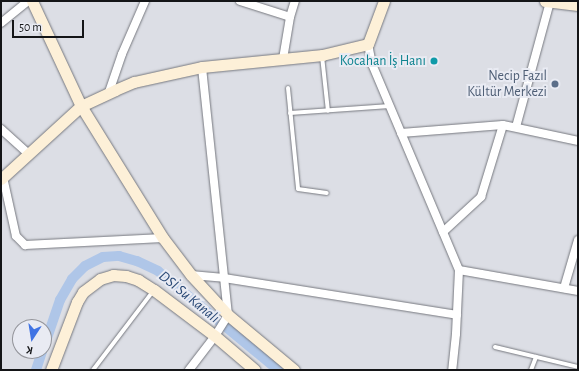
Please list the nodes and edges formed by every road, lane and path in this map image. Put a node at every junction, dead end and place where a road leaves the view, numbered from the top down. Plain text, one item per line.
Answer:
1 (28, 1) edge
2 (32, 1) edge
3 (145, 1) edge
4 (240, 1) edge
5 (295, 1) edge
6 (384, 1) edge
7 (547, 2) edge
8 (578, 5) edge
9 (290, 17) junction
10 (1, 22) edge
11 (368, 44) junction
12 (322, 55) junction
13 (283, 59) junction
14 (202, 67) junction
15 (288, 88) dead end
16 (109, 92) junction
17 (81, 106) junction
18 (390, 106) junction
19 (328, 111) junction
20 (290, 113) junction
21 (503, 125) junction
22 (516, 127) junction
23 (1, 129) edge
24 (401, 133) junction
25 (578, 141) edge
26 (29, 154) junction
27 (2, 178) edge
28 (327, 193) dead end
29 (443, 232) junction
30 (163, 238) junction
31 (578, 240) edge
32 (459, 270) junction
33 (191, 275) junction
34 (224, 278) junction
35 (564, 288) junction
36 (154, 290) junction
37 (578, 291) edge
38 (228, 315) junction
39 (457, 315) junction
40 (215, 336) junction
41 (495, 347) dead end
42 (536, 357) junction
43 (578, 367) edge
44 (51, 370) edge
45 (93, 370) edge
46 (188, 370) edge
47 (255, 370) edge
48 (294, 370) edge
49 (452, 370) edge
50 (531, 370) edge

1 - 10 street
2 - 17 street
3 - 16 street
4 - 9 street
5 - 9 street
6 - 11 street
7 - 8 street
7 - 22 street
9 - 13 street
11 - 12 street
11 - 18 street
12 - 13 street
12 - 19 lane
13 - 14 street
14 - 16 street
14 - 34 street
15 - 20 lane
16 - 17 street
17 - 26 street
17 - 30 street
18 - 19 lane
18 - 24 street
19 - 20 lane
20 - 28 lane
21 - 22 street
21 - 24 street
21 - 29 street
22 - 25 street
23 - 26 street
24 - 29 street
26 - 27 street
27 - 30 street
29 - 32 street
30 - 33 street
31 - 35 street
32 - 35 street
32 - 39 street
33 - 34 street
33 - 38 street
34 - 38 street
34 - 39 street
35 - 37 street
36 - 40 street
36 - 44 street
36 - 45 lane
38 - 40 street
38 - 48 street
39 - 49 street
40 - 46 street
40 - 47 street
41 - 42 lane
42 - 43 lane
42 - 50 lane

